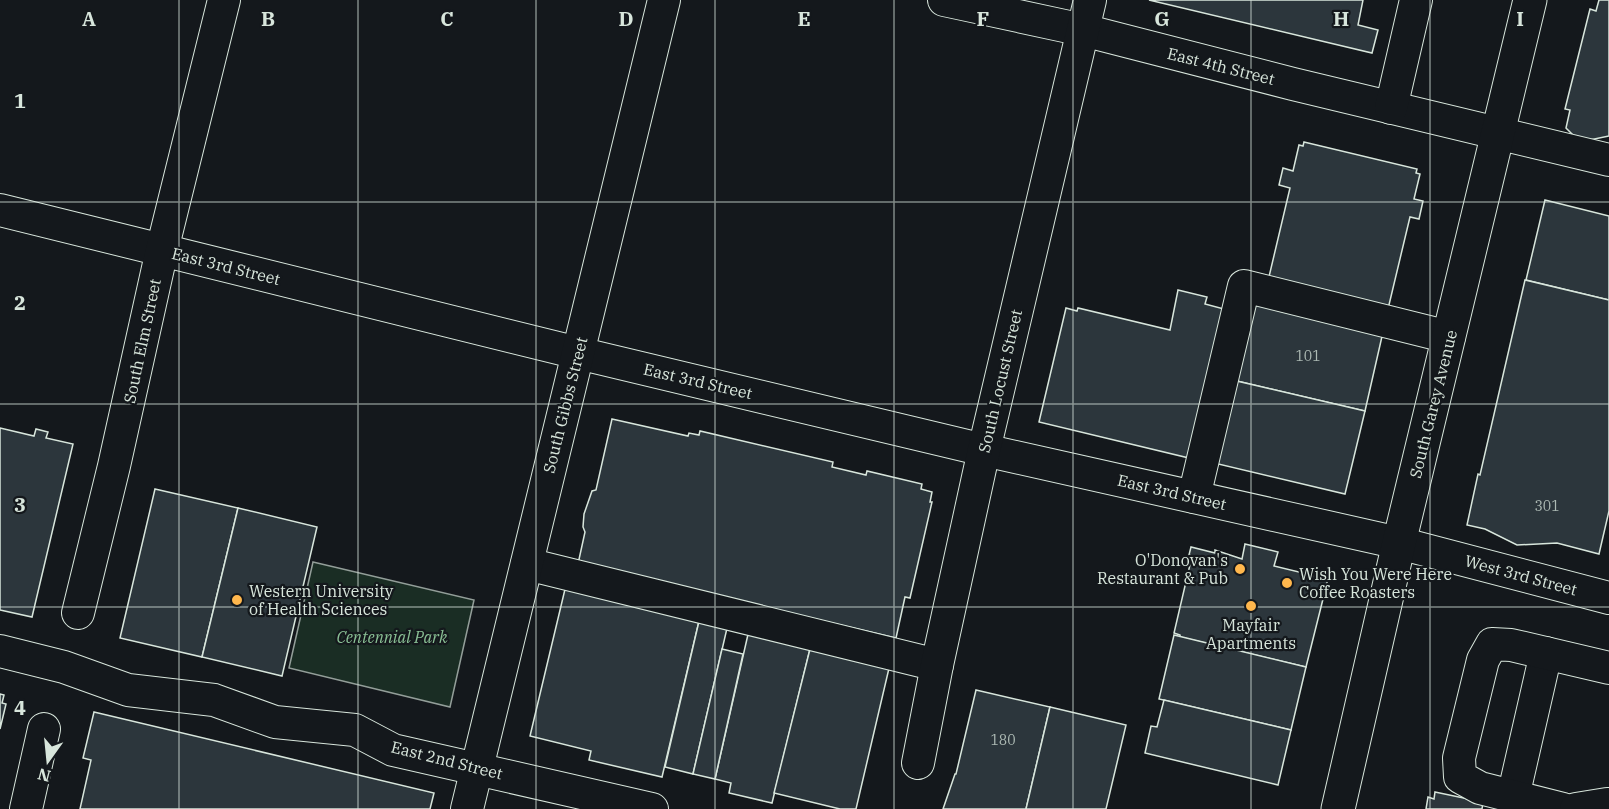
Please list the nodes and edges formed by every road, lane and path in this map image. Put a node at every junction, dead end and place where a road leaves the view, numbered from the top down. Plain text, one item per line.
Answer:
1 (224, 0) edge
2 (664, 0) edge
3 (944, 0) edge
4 (1090, 0) edge
5 (1416, 0) edge
6 (1530, 0) edge
7 (1083, 30) junction
8 (1391, 108) junction
9 (1498, 133) junction
10 (1609, 160) edge
11 (0, 210) edge
12 (162, 250) junction
13 (1449, 337) junction
14 (578, 353) junction
15 (984, 450) junction
16 (1194, 497) junction
17 (1399, 543) junction
18 (527, 564) junction
19 (1608, 592) edge
20 (78, 613) dead end
21 (0, 651) edge
22 (1546, 653) junction
23 (937, 665) junction
24 (1609, 668) edge
25 (44, 729) dead end
26 (918, 763) dead end
27 (478, 768) junction
28 (1513, 797) junction
29 (1607, 802) edge
30 (26, 809) edge
31 (467, 809) edge
32 (652, 809) edge
33 (1338, 809) edge
34 (1563, 809) edge
35 (1576, 809) edge

1 - 12 street, South Elm Street
2 - 14 street, South Gibbs Street
3 - 7 street, East 4th Street
4 - 7 street, South Locust Street
5 - 8 street
6 - 9 main road, South Garey Avenue
7 - 8 street, East 4th Street
7 - 15 street, South Locust Street
8 - 9 street, East 4th Street
9 - 10 street, East 4th Street
9 - 13 main road, South Garey Avenue
11 - 12 street, East 3rd Street
12 - 14 street, East 3rd Street
12 - 20 street, South Elm Street
13 - 16 street
13 - 17 main road, South Garey Avenue
14 - 15 street, East 3rd Street
14 - 18 street, South Gibbs Street
15 - 16 street, East 3rd Street
15 - 23 street, South Locust Street
16 - 17 street, East 3rd Street
17 - 19 street, West 3rd Street
17 - 33 main road, South Garey Avenue
18 - 23 street
18 - 27 street, South Gibbs Street
21 - 27 street, East 2nd Street
22 - 24 street
22 - 28 street
22 - 28 street
23 - 26 street, South Locust Street
25 - 30 street
27 - 31 street, South Gibbs Street
27 - 32 street, East 2nd Street
28 - 34 street
29 - 35 street

